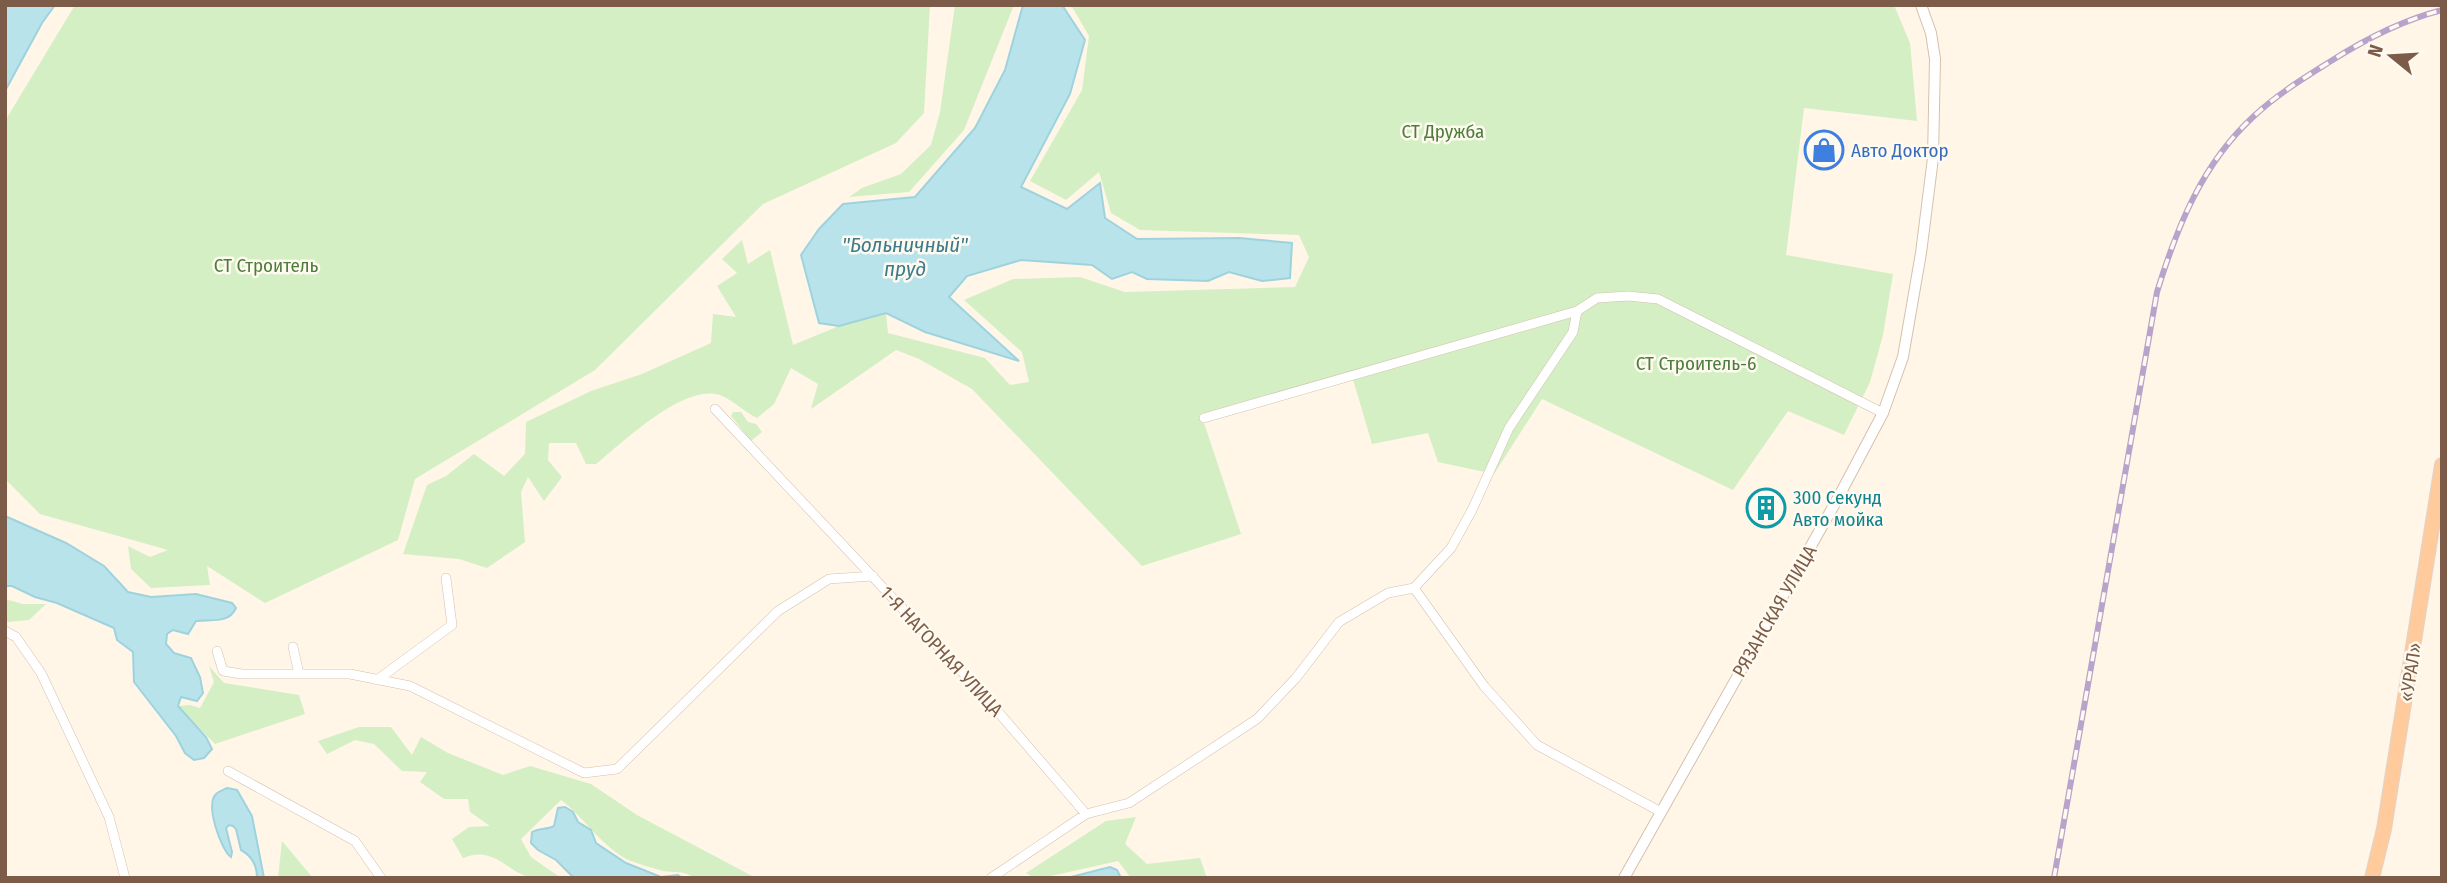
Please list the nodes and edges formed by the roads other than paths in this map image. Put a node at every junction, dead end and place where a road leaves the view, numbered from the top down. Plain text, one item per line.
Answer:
1 (1921, 5) edge
2 (1577, 311) junction
3 (715, 408) dead end
4 (1882, 413) junction
5 (1204, 418) dead end
6 (2442, 465) edge
7 (873, 576) junction
8 (446, 578) dead end
9 (1414, 588) junction
10 (5, 631) edge
11 (293, 646) dead end
12 (217, 651) dead end
13 (299, 674) junction
14 (377, 680) junction
15 (228, 771) dead end
16 (1661, 812) junction
17 (1086, 814) junction
18 (125, 878) edge
19 (381, 878) edge
20 (991, 878) edge
21 (1624, 878) edge
22 (2372, 878) edge

1 - 4 street, РЯЗАНСКАЯ УЛИЦА
2 - 4 street
2 - 5 street
2 - 9 street
3 - 7 street, 1-Я НАГОРНАЯ УЛИЦА
4 - 16 street, РЯЗАНСКАЯ УЛИЦА
6 - 22 highway, «УРАЛ»
7 - 14 street
7 - 17 street, 1-Я НАГОРНАЯ УЛИЦА
8 - 14 street
9 - 16 street
9 - 17 street
10 - 18 street
11 - 13 street
12 - 13 street
13 - 14 street
15 - 19 street
16 - 21 street, РЯЗАНСКАЯ УЛИЦА
17 - 20 street

